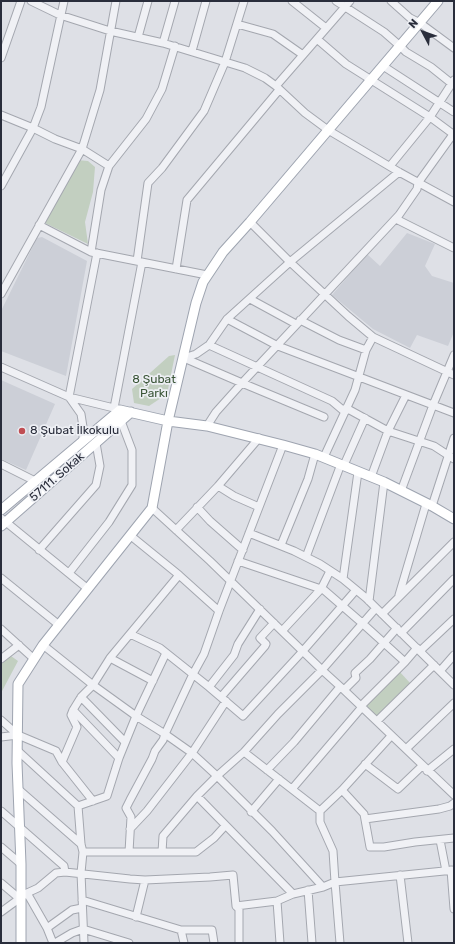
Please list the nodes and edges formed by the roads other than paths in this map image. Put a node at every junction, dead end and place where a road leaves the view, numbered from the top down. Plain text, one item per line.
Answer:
1 (21, 1) edge
2 (31, 1) edge
3 (64, 1) edge
4 (116, 1) edge
5 (148, 1) edge
6 (175, 1) edge
7 (206, 1) edge
8 (244, 1) edge
9 (292, 1) edge
10 (336, 1) edge
11 (438, 1) edge
12 (393, 2) edge
13 (348, 4) edge
14 (60, 16) junction
15 (420, 23) junction
16 (237, 24) junction
17 (326, 28) junction
18 (110, 31) junction
19 (138, 37) junction
20 (317, 39) junction
21 (163, 43) junction
22 (175, 46) junction
23 (400, 46) junction
24 (454, 48) edge
25 (192, 51) junction
26 (303, 55) junction
27 (1, 58) edge
28 (225, 62) junction
29 (383, 66) junction
30 (371, 81) junction
31 (453, 82) edge
32 (278, 88) junction
33 (440, 102) junction
34 (454, 112) edge
35 (1, 115) edge
36 (430, 117) junction
37 (33, 128) junction
38 (328, 130) junction
39 (454, 134) edge
40 (82, 149) junction
41 (109, 166) junction
42 (390, 166) junction
43 (399, 172) junction
44 (418, 182) junction
45 (1, 186) edge
46 (454, 202) edge
47 (396, 219) junction
48 (250, 222) junction
49 (39, 225) junction
50 (454, 248) edge
51 (94, 253) junction
52 (139, 261) junction
53 (290, 262) junction
54 (176, 269) junction
55 (207, 275) junction
56 (1, 293) edge
57 (326, 295) junction
58 (250, 299) junction
59 (227, 319) junction
60 (298, 322) junction
61 (373, 337) junction
62 (209, 344) junction
63 (278, 346) junction
64 (366, 350) junction
65 (454, 355) edge
66 (184, 358) junction
67 (1, 366) edge
68 (257, 367) junction
69 (446, 372) junction
70 (454, 375) edge
71 (359, 376) junction
72 (242, 383) junction
73 (406, 395) junction
74 (68, 397) junction
75 (433, 406) junction
76 (117, 409) junction
77 (346, 410) junction
78 (131, 412) junction
79 (454, 413) edge
80 (324, 417) dead end
81 (365, 418) junction
82 (121, 420) junction
83 (168, 421) junction
84 (207, 426) junction
85 (388, 431) junction
86 (260, 438) junction
87 (454, 438) edge
88 (83, 441) junction
89 (420, 441) junction
90 (96, 442) junction
91 (283, 444) junction
92 (319, 455) junction
93 (451, 458) edge
94 (1, 464) edge
95 (343, 465) junction
96 (358, 472) junction
97 (371, 477) junction
98 (35, 481) junction
99 (384, 482) junction
100 (218, 486) junction
101 (401, 491) junction
102 (429, 505) junction
103 (197, 507) junction
104 (259, 507) junction
105 (152, 508) junction
106 (1, 510) edge
107 (453, 515) edge
108 (2, 522) edge
109 (176, 530) junction
110 (249, 533) junction
111 (131, 536) junction
112 (454, 542) edge
113 (281, 546) junction
114 (39, 550) junction
115 (243, 550) junction
116 (306, 557) junction
117 (238, 561) junction
118 (330, 571) junction
119 (69, 573) junction
120 (179, 575) junction
121 (1, 578) edge
122 (343, 579) junction
123 (454, 579) edge
124 (231, 581) junction
125 (88, 589) junction
126 (321, 589) junction
127 (356, 590) junction
128 (398, 597) junction
129 (369, 601) junction
130 (342, 605) junction
131 (376, 608) junction
132 (260, 609) junction
133 (219, 611) junction
134 (382, 614) junction
135 (454, 619) edge
136 (274, 623) junction
137 (362, 623) junction
138 (59, 625) junction
139 (1, 629) edge
140 (399, 630) junction
141 (282, 631) junction
142 (130, 634) junction
143 (384, 643) junction
144 (19, 645) junction
145 (43, 645) junction
146 (418, 649) junction
147 (302, 652) junction
148 (166, 653) junction
149 (454, 655) edge
150 (110, 658) junction
151 (1, 659) edge
152 (34, 659) junction
153 (405, 662) junction
154 (434, 665) junction
155 (322, 670) junction
156 (440, 671) junction
157 (193, 674) junction
158 (153, 681) junction
159 (93, 684) junction
160 (454, 685) edge
161 (209, 687) junction
162 (342, 688) junction
163 (81, 697) junction
164 (224, 699) junction
165 (454, 704) edge
166 (362, 707) junction
167 (72, 710) junction
168 (136, 716) junction
169 (1, 720) edge
170 (377, 721) junction
171 (165, 734) junction
172 (18, 735) junction
173 (391, 736) junction
174 (1, 738) edge
175 (125, 742) junction
176 (406, 749) junction
177 (454, 749) edge
178 (18, 750) junction
179 (244, 752) junction
180 (192, 753) junction
181 (119, 758) junction
182 (62, 762) junction
183 (365, 764) junction
184 (425, 768) junction
185 (267, 770) junction
186 (217, 776) junction
187 (278, 779) junction
188 (18, 788) junction
189 (292, 788) junction
190 (342, 790) junction
191 (454, 795) edge
192 (197, 796) junction
193 (93, 801) junction
194 (454, 803) edge
195 (78, 806) junction
196 (1, 811) edge
197 (320, 811) junction
198 (251, 812) junction
199 (365, 819) junction
200 (225, 826) junction
201 (19, 828) junction
202 (130, 829) junction
203 (454, 838) edge
204 (440, 840) junction
205 (81, 844) junction
206 (1, 847) edge
207 (83, 852) junction
208 (129, 852) junction
209 (162, 852) junction
210 (20, 864) junction
211 (450, 870) edge
212 (65, 872) junction
213 (81, 873) junction
214 (400, 875) junction
215 (145, 880) junction
216 (335, 882) junction
217 (1, 883) edge
218 (323, 887) junction
219 (308, 890) junction
220 (292, 894) junction
221 (23, 896) junction
222 (82, 900) junction
223 (277, 901) junction
224 (236, 906) junction
225 (82, 908) junction
226 (454, 909) edge
227 (1, 912) edge
228 (136, 917) junction
229 (46, 928) junction
230 (83, 929) junction
231 (182, 930) junction
232 (21, 943) edge
233 (54, 943) edge
234 (84, 943) edge
235 (129, 943) edge
236 (184, 943) edge
237 (214, 943) edge
238 (238, 943) edge
239 (280, 943) edge
240 (312, 943) edge
241 (340, 943) edge
242 (408, 943) edge

1 - 27 street
2 - 14 street
3 - 14 street
4 - 18 street
5 - 19 street
6 - 21 street
7 - 25 street
8 - 16 street
9 - 17 street
10 - 13 street
11 - 15 main road
12 - 15 street
13 - 17 street
13 - 23 street
14 - 18 street
14 - 37 street
15 - 23 main road
15 - 24 street
16 - 26 street
16 - 28 street
17 - 20 street
18 - 19 street
18 - 40 street
19 - 21 street
20 - 26 street
20 - 30 street
21 - 22 street
22 - 25 street
22 - 41 street
23 - 29 main road
23 - 31 street
25 - 28 street
26 - 32 street
28 - 32 street
28 - 52 street
29 - 30 main road
29 - 33 street
30 - 36 street
30 - 38 main road
31 - 33 street
32 - 38 street
32 - 54 street
33 - 34 street
33 - 36 street
35 - 37 street
36 - 39 street
36 - 42 street
37 - 40 street
37 - 45 street
38 - 42 street
38 - 48 main road
39 - 44 street
40 - 41 street
40 - 49 street
41 - 51 street
42 - 43 street
43 - 44 street
43 - 53 street
44 - 46 street
44 - 47 street
47 - 50 street
47 - 57 street
48 - 53 street
48 - 55 main road
49 - 51 street
49 - 56 street
51 - 52 street
51 - 74 street
52 - 54 street
52 - 76 street
53 - 57 street
53 - 58 street
54 - 55 street
55 - 66 main road
57 - 60 street
57 - 61 street
58 - 59 street
58 - 60 street
59 - 62 street
59 - 63 street
60 - 63 street
60 - 64 street
61 - 64 street
61 - 69 street
62 - 66 street
62 - 68 street
63 - 68 street
63 - 71 street
64 - 71 street
65 - 69 street
66 - 72 street
66 - 83 main road
67 - 74 street
68 - 72 street
68 - 77 street
69 - 70 street
69 - 75 street
71 - 73 street
71 - 77 street
72 - 80 street
72 - 84 street
73 - 75 street
73 - 85 street
74 - 76 street
74 - 88 street
75 - 79 street
75 - 89 street
76 - 78 main road
76 - 88 main road
77 - 81 street
77 - 92 street
78 - 82 main road, 57111. Sokak
78 - 83 main road
81 - 85 street
81 - 95 street
82 - 90 main road, 57111. Sokak
82 - 119 street
83 - 84 main road
83 - 105 main road
84 - 86 main road
85 - 89 street
85 - 97 street
86 - 91 main road
86 - 100 street
87 - 93 street
88 - 98 main road
89 - 93 street
89 - 101 street
90 - 108 main road, 57111. Sokak
90 - 114 street
91 - 92 main road
91 - 104 street
92 - 95 main road
92 - 113 street
93 - 102 street
94 - 98 street
95 - 96 main road
95 - 116 street
96 - 97 main road
96 - 122 street
97 - 99 main road
98 - 106 main road
99 - 101 main road
99 - 129 street
100 - 103 street
100 - 104 street
101 - 102 main road
102 - 107 main road
102 - 128 street
103 - 109 street
103 - 115 street
104 - 110 street
105 - 109 street
105 - 111 main road
108 - 114 street
109 - 124 street
110 - 113 street
110 - 115 street
111 - 120 street
111 - 125 main road
112 - 128 street
113 - 116 street
114 - 119 street
115 - 117 street
116 - 118 street
117 - 124 street
117 - 126 street
118 - 122 street
118 - 126 street
119 - 125 street
120 - 133 street
120 - 142 street
121 - 138 street
122 - 127 street
123 - 140 street
124 - 132 street
124 - 133 street
125 - 138 main road
126 - 130 street
126 - 141 street
127 - 129 street
127 - 130 street
128 - 134 street
129 - 131 street
130 - 137 street
130 - 147 street
131 - 134 street
131 - 137 street
132 - 136 street
132 - 161 street
133 - 157 street
134 - 140 street
135 - 146 street
136 - 141 street
136 - 164 street
137 - 143 street
137 - 155 street
138 - 145 main road
139 - 144 street
140 - 143 street
140 - 146 street
141 - 147 street
142 - 148 street
142 - 150 street
143 - 153 street
143 - 162 street
144 - 151 street
144 - 152 street
145 - 152 main road
145 - 159 street
146 - 153 street
146 - 154 street
147 - 155 street
147 - 164 street
148 - 157 street
148 - 158 street
149 - 156 street
150 - 158 street
150 - 159 street
152 - 172 main road
153 - 166 street
154 - 156 street
154 - 170 street
155 - 162 street
155 - 179 street
156 - 160 street
157 - 161 street
157 - 171 street
158 - 168 street
159 - 163 street
159 - 168 street
161 - 164 street
162 - 166 street
162 - 185 street
163 - 167 street
163 - 175 street
164 - 180 street
165 - 176 street
166 - 170 street
166 - 189 street
167 - 181 street
167 - 182 street
168 - 171 street
168 - 175 street
169 - 172 street
170 - 173 street
171 - 180 street
171 - 202 street
172 - 174 street
172 - 178 main road
172 - 182 street
173 - 176 street
173 - 183 street
175 - 181 street
176 - 184 street
177 - 184 street
178 - 188 main road
178 - 195 street
179 - 185 street
179 - 186 street
180 - 186 street
180 - 202 street
181 - 193 street
182 - 193 street
183 - 184 street
183 - 190 street
184 - 191 street
185 - 187 street
186 - 192 street
186 - 198 street
187 - 189 street
187 - 198 street
188 - 201 main road
188 - 205 street
189 - 197 street
190 - 197 street
190 - 199 street
192 - 200 street
192 - 209 street
193 - 195 street
194 - 199 street
195 - 205 street
196 - 201 street
197 - 216 street
198 - 218 street
199 - 204 street
200 - 209 street
200 - 220 street
201 - 210 main road
201 - 212 street
202 - 208 street
203 - 204 street
204 - 211 street
205 - 207 street
206 - 210 street
207 - 208 street
207 - 213 street
208 - 209 street
210 - 221 main road
211 - 214 street
211 - 226 street
212 - 213 street
212 - 221 street
213 - 215 street
213 - 222 street
214 - 216 street
214 - 242 street
215 - 224 street
215 - 228 street
216 - 218 street
216 - 241 street
217 - 221 street
218 - 219 street
219 - 220 street
219 - 240 street
220 - 223 street
221 - 227 street
221 - 229 street
221 - 232 main road
222 - 225 street
222 - 228 street
223 - 224 street
223 - 239 street
224 - 238 street
225 - 229 street
225 - 230 street
228 - 231 street
229 - 233 street
230 - 233 street
230 - 234 street
230 - 235 street
231 - 236 street
231 - 237 street

